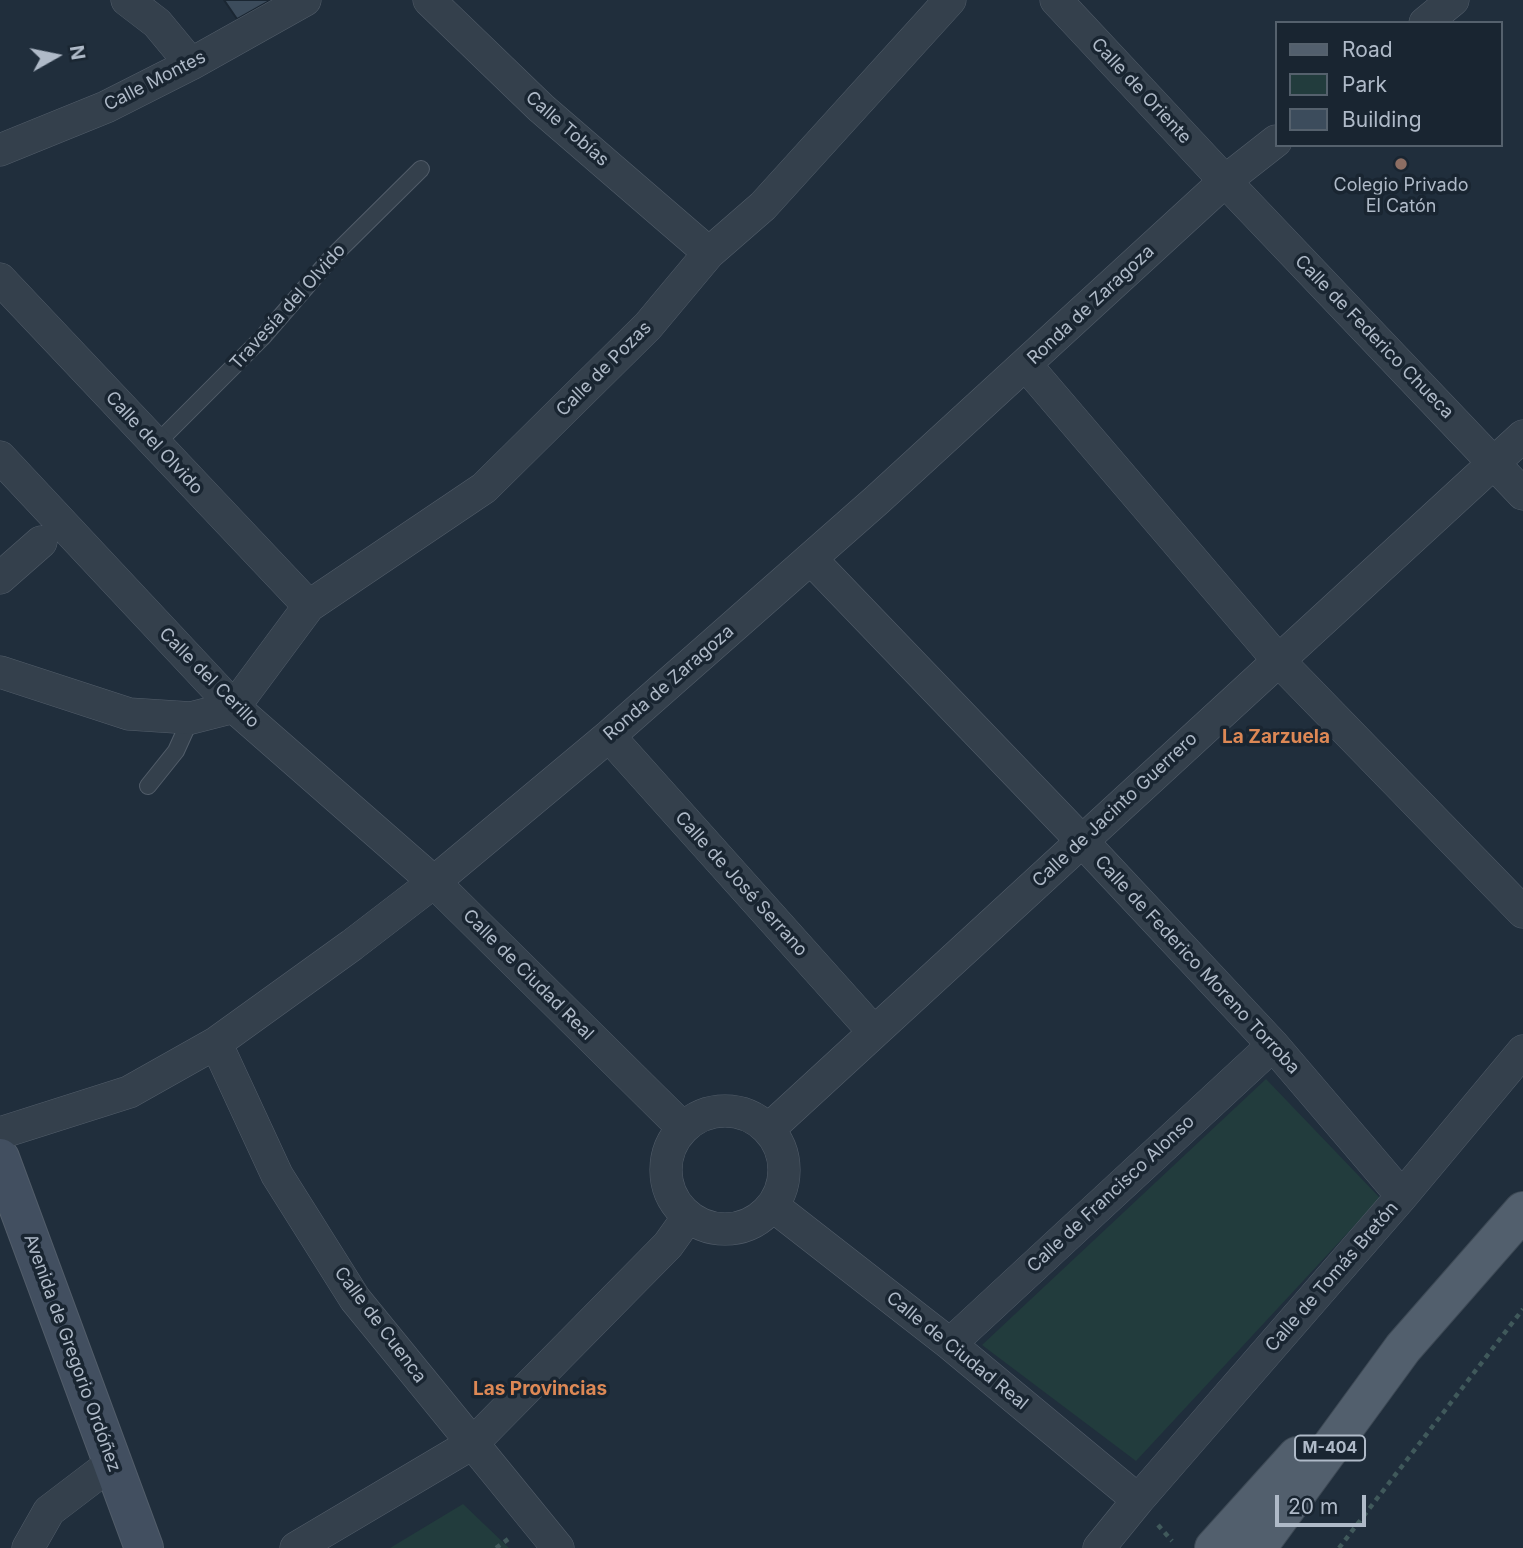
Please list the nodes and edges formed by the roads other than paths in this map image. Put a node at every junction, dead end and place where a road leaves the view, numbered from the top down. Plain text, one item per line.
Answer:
1 (127, 0) edge
2 (304, 0) edge
3 (429, 0) edge
4 (950, 0) edge
5 (1056, 0) edge
6 (1453, 0) edge
7 (1427, 21) edge
8 (191, 64) junction
9 (1274, 143) edge
10 (0, 150) edge
11 (421, 169) dead end
12 (1225, 181) junction
13 (709, 253) junction
14 (0, 279) edge
15 (1026, 365) junction
16 (1523, 436) edge
17 (155, 445) junction
18 (0, 457) edge
19 (1494, 462) junction
20 (1523, 494) edge
21 (41, 542) dead end
22 (810, 559) junction
23 (0, 578) edge
24 (309, 606) junction
25 (1278, 660) junction
26 (0, 672) edge
27 (233, 707) junction
28 (191, 718) junction
29 (609, 736) junction
30 (148, 786) dead end
31 (1081, 840) junction
32 (434, 882) junction
33 (1523, 912) edge
34 (874, 1032) junction
35 (216, 1042) junction
36 (1273, 1045) junction
37 (1523, 1051) edge
38 (683, 1128) junction
39 (769, 1129) junction
40 (0, 1133) edge
41 (0, 1158) edge
42 (1402, 1196) junction
43 (773, 1206) junction
44 (1523, 1211) edge
45 (688, 1217) junction
46 (950, 1344) junction
47 (1404, 1348) junction
48 (473, 1443) junction
49 (1305, 1448) junction
50 (112, 1463) junction
51 (1138, 1500) junction
52 (27, 1548) edge
53 (144, 1548) edge
54 (296, 1548) edge
55 (558, 1548) edge
56 (1099, 1548) edge
57 (1214, 1548) edge
58 (1234, 1548) edge
59 (1257, 1548) edge

1 - 8 street
2 - 8 street, Calle Montes
3 - 13 street, Calle Tobías
4 - 13 street, Calle de Pozas
5 - 12 street, Calle de Oriente
6 - 7 street
8 - 10 street, Calle Montes
9 - 12 street, Ronda de Zaragoza
11 - 17 lane, Travesía del Olvido
12 - 15 street, Ronda de Zaragoza
12 - 19 street, Calle de Federico Chueca
13 - 24 street, Calle de Pozas
14 - 17 street, Calle del Olvido
15 - 22 street, Ronda de Zaragoza
15 - 25 street
16 - 19 street, Calle de Jacinto Guerrero
17 - 24 street, Calle del Olvido
18 - 27 street, Calle del Cerillo
19 - 20 street, Calle de Federico Chueca
19 - 25 street, Calle de Jacinto Guerrero
21 - 23 street
22 - 29 street, Ronda de Zaragoza
22 - 31 street, Calle de Federico Moreno Torroba
24 - 27 street, Calle de Pozas
25 - 31 street, Calle de Jacinto Guerrero
25 - 33 street
26 - 28 street
27 - 28 street
27 - 32 street, Calle del Cerillo
28 - 30 lane
29 - 32 street, Ronda de Zaragoza
29 - 34 street, Calle de José Serrano
31 - 34 street, Calle de Jacinto Guerrero
31 - 36 street, Calle de Federico Moreno Torroba
32 - 35 street, Ronda de Zaragoza
32 - 38 street, Calle de Ciudad Real
34 - 39 street, Calle de Jacinto Guerrero
35 - 40 street, Ronda de Zaragoza
35 - 48 street, Calle de Cuenca
36 - 42 street, Calle de Federico Moreno Torroba
36 - 46 street, Calle de Francisco Alonso
37 - 42 street, Calle de Tomás Bretón
38 - 39 street
38 - 45 street
39 - 43 street
41 - 50 street, Avenida de Gregorio Ordóñez
42 - 51 street, Calle de Tomás Bretón
43 - 45 street
43 - 46 street, Calle de Ciudad Real
44 - 47 main road, M-404
45 - 48 street
46 - 51 street, Calle de Ciudad Real
47 - 49 main road, M-404
47 - 59 main road, M-404
48 - 54 street
48 - 55 street, Calle de Cuenca
49 - 57 main road
49 - 58 main road, M-404
50 - 52 street
50 - 53 street, Avenida de Gregorio Ordóñez
51 - 56 street

